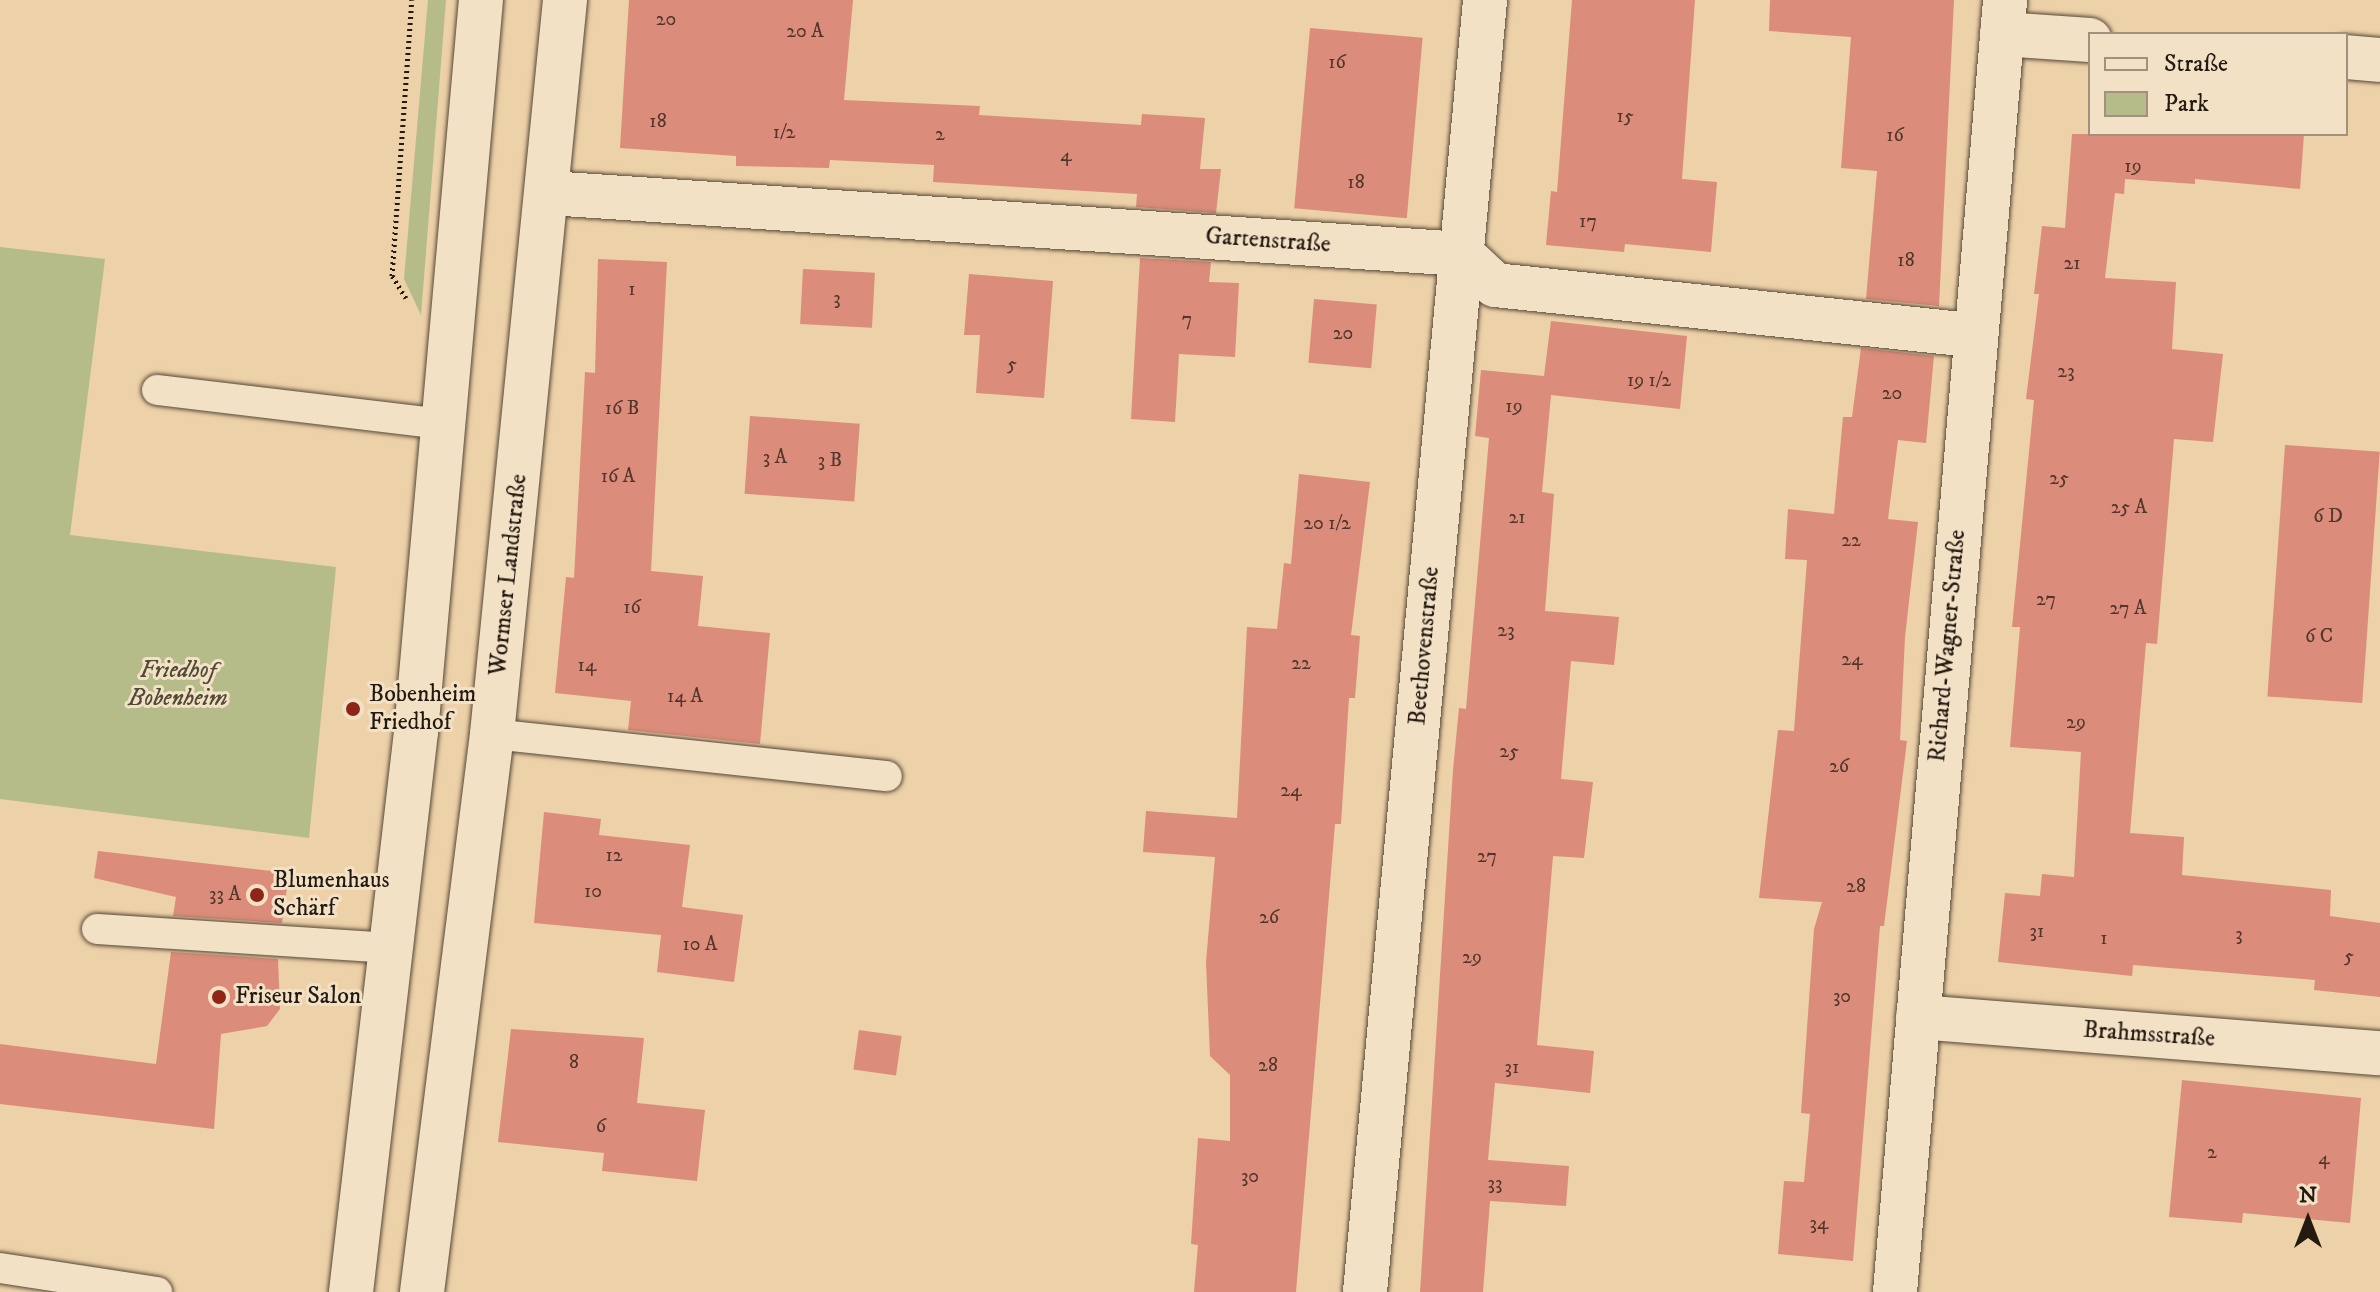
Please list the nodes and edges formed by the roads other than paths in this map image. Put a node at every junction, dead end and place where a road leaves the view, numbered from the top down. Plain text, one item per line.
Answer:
1 (481, 0) edge
2 (565, 0) edge
3 (1485, 0) edge
4 (2004, 17) edge
5 (2088, 39) edge
6 (2348, 57) edge
7 (2380, 60) edge
8 (549, 193) junction
9 (1462, 254) junction
10 (1974, 335) junction
11 (157, 390) dead end
12 (444, 424) junction
13 (492, 734) junction
14 (887, 776) dead end
15 (97, 929) dead end
16 (391, 948) junction
17 (1918, 1017) junction
18 (2380, 1053) edge
19 (0, 1268) edge
20 (157, 1292) edge
21 (351, 1292) edge
22 (422, 1292) edge
23 (1365, 1292) edge
24 (1895, 1292) edge

1 - 12 street
2 - 8 street, Wormser Landstraße
3 - 9 street, Beethovenstraße
4 - 5 street
4 - 10 street, Richard-Wagner-Straße
6 - 7 street
8 - 9 street, Gartenstraße
8 - 13 street, Wormser Landstraße
9 - 10 street
9 - 23 street, Beethovenstraße
10 - 17 street, Richard-Wagner-Straße
11 - 12 lane
12 - 16 street
13 - 14 lane
13 - 22 street, Wormser Landstraße
15 - 16 lane
16 - 21 street
17 - 18 street, Brahmsstraße
17 - 24 street, Richard-Wagner-Straße
19 - 20 lane

